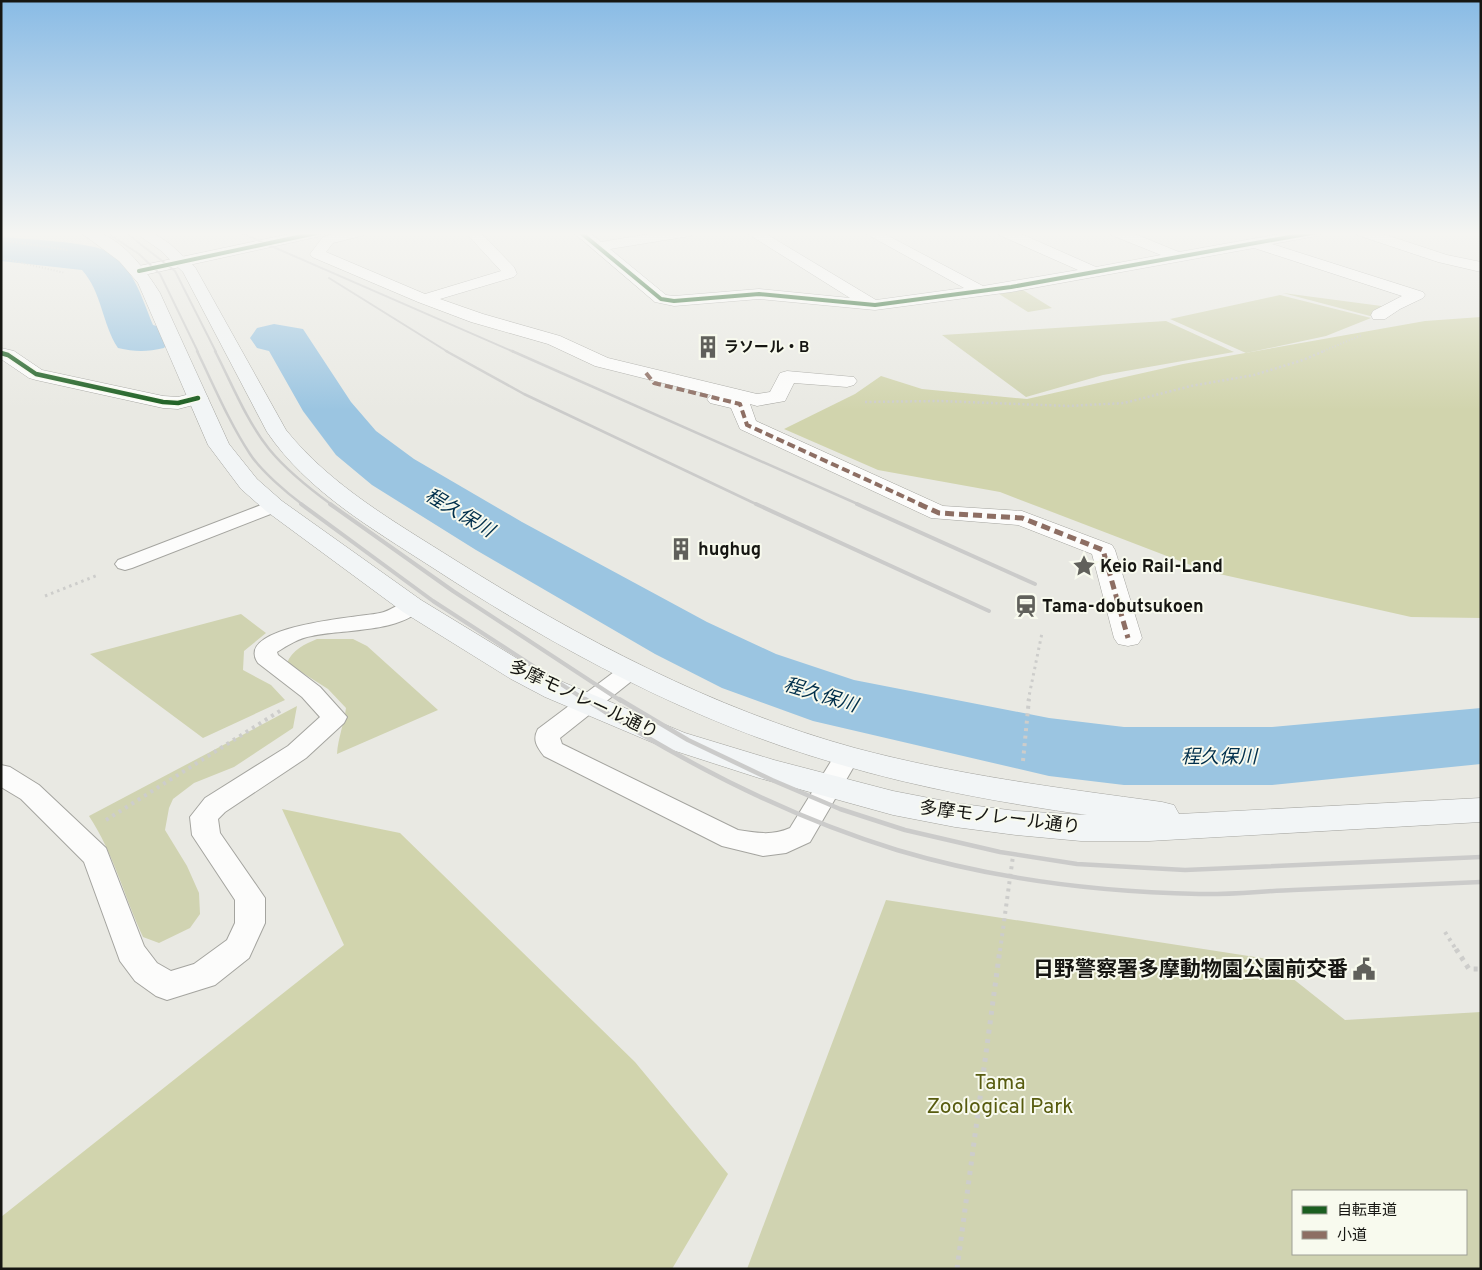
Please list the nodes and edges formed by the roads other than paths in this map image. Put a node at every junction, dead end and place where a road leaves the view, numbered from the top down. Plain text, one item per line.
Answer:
1 (151, 291) edge
2 (203, 291) edge
3 (406, 291) edge
4 (450, 291) edge
5 (651, 291) edge
6 (852, 291) edge
7 (985, 291) edge
8 (1406, 291) edge
9 (981, 292) joint
10 (424, 299) junction
11 (875, 305) junction
12 (1379, 315) road end
13 (1, 353) edge
14 (646, 373) junction
15 (847, 381) dead end
16 (198, 398) junction
17 (274, 506) junction
18 (125, 564) road end
19 (412, 606) junction
20 (1128, 638) dead end
21 (630, 671) junction
22 (588, 703) junction
23 (847, 756) junction
24 (1, 774) edge
25 (830, 787) junction
26 (1481, 810) edge
27 (1240, 823) junction

1 - 16 main road, 多摩モノレール通り
2 - 21 main road, 多摩モノレール通り
3 - 10 street
4 - 10 street
5 - 11 street
6 - 11 street
7 - 9 street
8 - 12 street
9 - 11 street
10 - 14 street
13 - 16 street
14 - 15 street
14 - 20 street
16 - 17 main road, 多摩モノレール通り
17 - 18 lane
17 - 19 main road, 多摩モノレール通り
19 - 22 main road, 多摩モノレール通り
19 - 24 lane
21 - 22 lane
21 - 23 main road, 多摩モノレール通り
22 - 25 main road, 多摩モノレール通り
22 - 25 lane
23 - 25 lane
23 - 27 main road, 多摩モノレール通り
25 - 27 main road, 多摩モノレール通り
26 - 27 main road, 多摩モノレール通り

